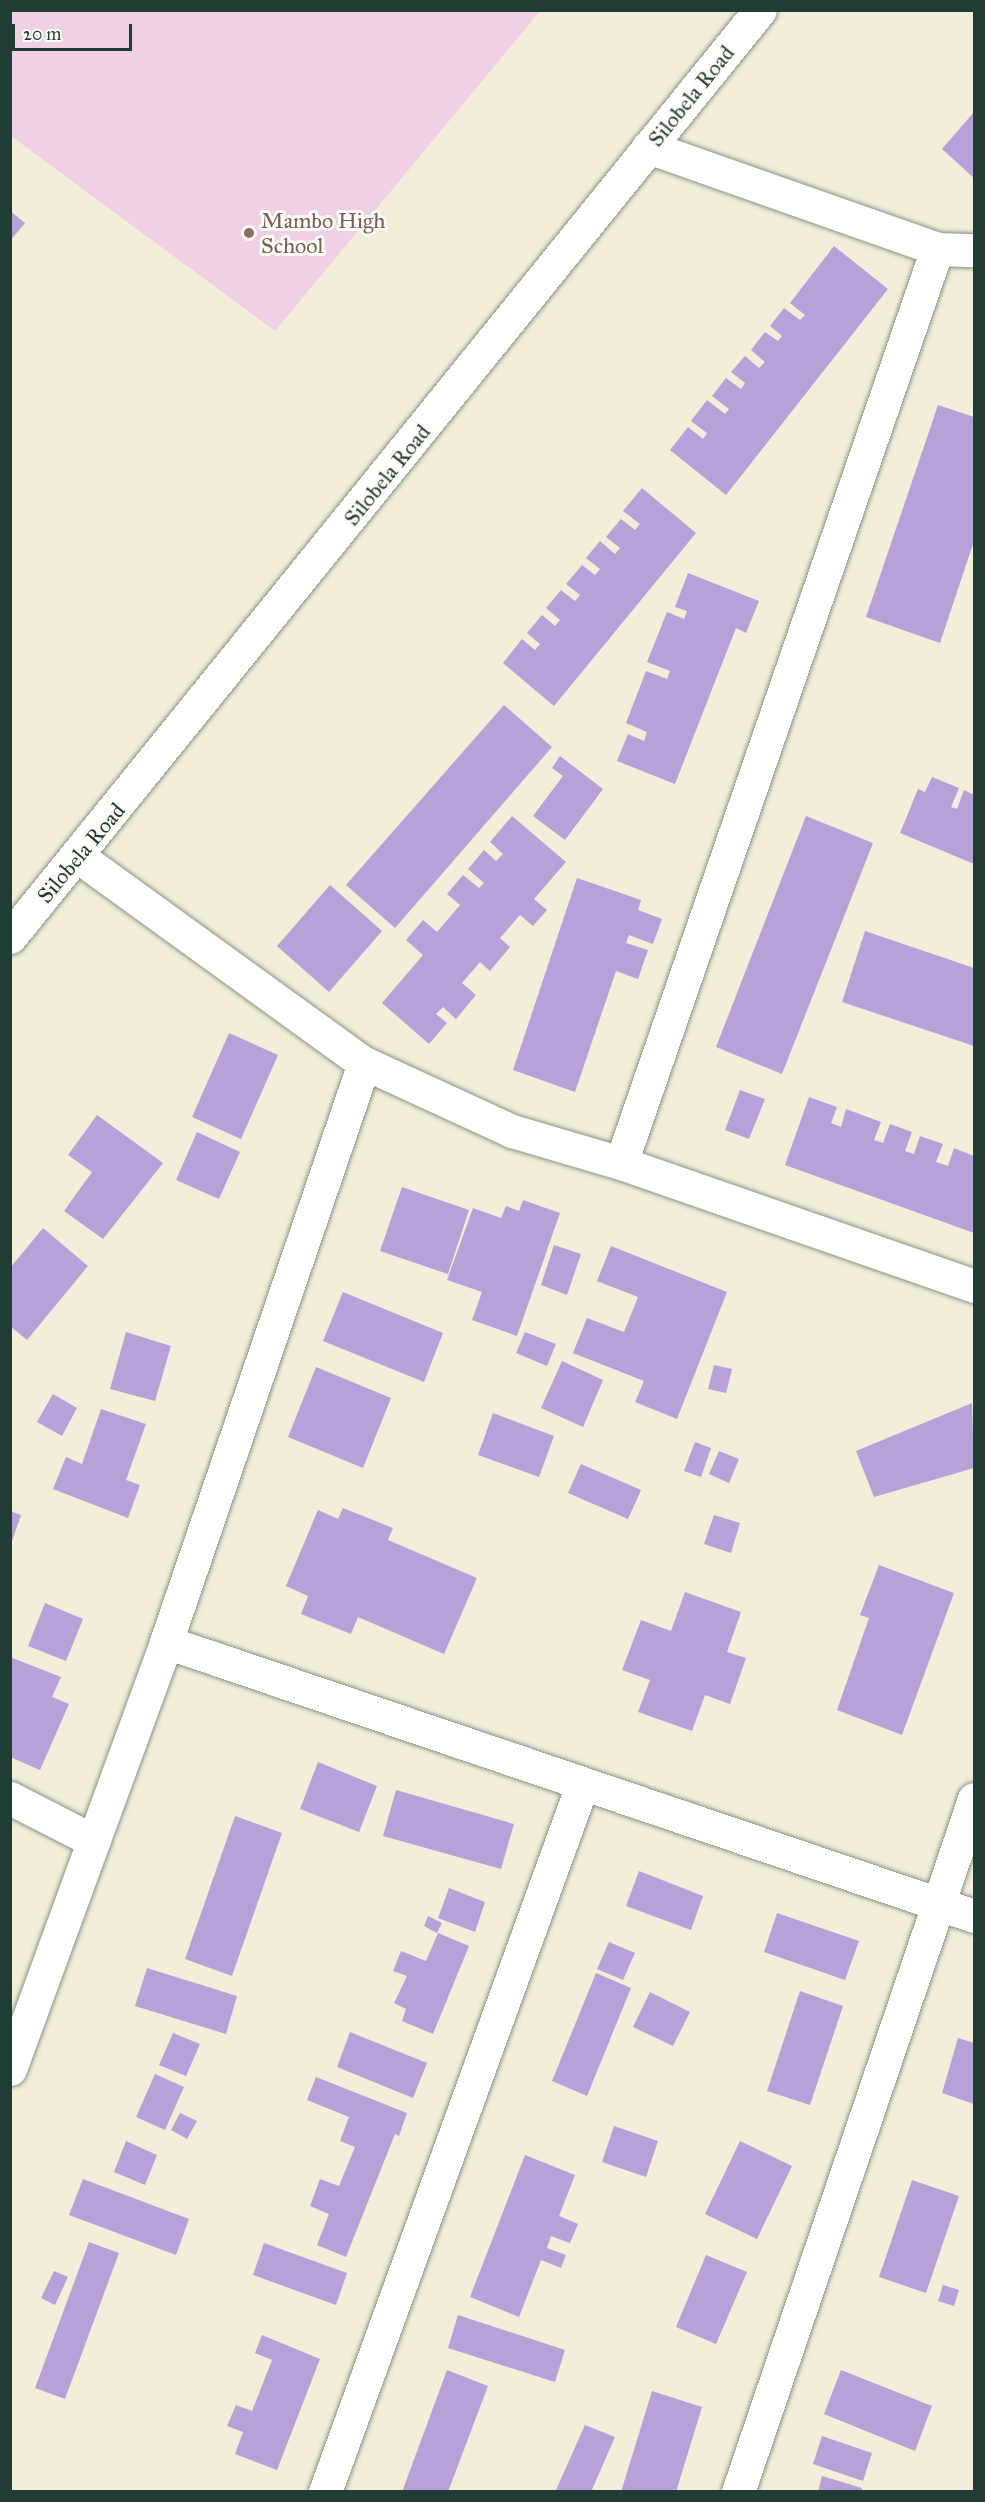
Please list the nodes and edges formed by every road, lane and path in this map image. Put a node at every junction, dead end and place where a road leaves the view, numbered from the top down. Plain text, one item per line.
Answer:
1 (760, 10) edge
2 (648, 147) junction
3 (937, 249) junction
4 (975, 250) edge
5 (79, 857) junction
6 (10, 937) edge
7 (364, 1063) junction
8 (621, 1163) junction
9 (975, 1286) edge
10 (166, 1642) junction
11 (582, 1785) junction
12 (10, 1798) edge
13 (975, 1799) edge
14 (94, 1841) junction
15 (936, 1902) junction
16 (975, 1916) edge
17 (10, 2069) edge
18 (325, 2492) edge
19 (738, 2492) edge

1 - 2 street, Silobela Road
2 - 3 street
2 - 5 street, Silobela Road
3 - 4 street
3 - 8 street
5 - 6 street, Silobela Road
5 - 7 street
7 - 8 street
7 - 10 street
8 - 9 street
10 - 11 street
10 - 14 street
11 - 15 street
11 - 18 street
12 - 14 street
13 - 15 street
14 - 17 street
15 - 16 street
15 - 19 street

